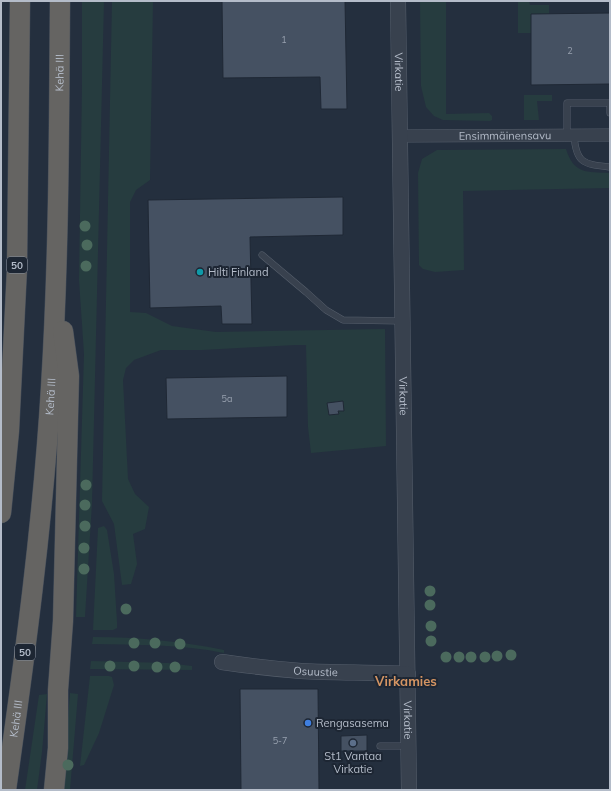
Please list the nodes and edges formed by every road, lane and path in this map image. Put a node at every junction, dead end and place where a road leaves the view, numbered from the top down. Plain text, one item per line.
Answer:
1 (20, 1) edge
2 (60, 1) edge
3 (398, 1) edge
4 (610, 113) edge
5 (571, 135) junction
6 (610, 135) edge
7 (400, 136) junction
8 (610, 167) edge
9 (262, 255) dead end
10 (56, 286) junction
11 (402, 321) junction
12 (1, 513) edge
13 (222, 662) dead end
14 (408, 674) junction
15 (58, 690) junction
16 (380, 746) dead end
17 (410, 746) junction
18 (6, 790) edge
19 (44, 790) edge
20 (54, 790) edge
21 (410, 790) edge

1 - 12 highway, 50
2 - 10 highway, Kehä III / 50
3 - 7 street, Virkatie
4 - 5 lane
5 - 6 street, Ensimmäinensavu
5 - 7 street, Ensimmäinensavu
5 - 8 lane
7 - 11 street, Virkatie
9 - 11 lane
10 - 15 highway
10 - 18 highway, Kehä III / 50
11 - 14 street, Virkatie
13 - 14 street, Osuustie
14 - 17 street, Virkatie
15 - 19 highway
15 - 20 highway
16 - 17 lane
17 - 21 street, Virkatie

